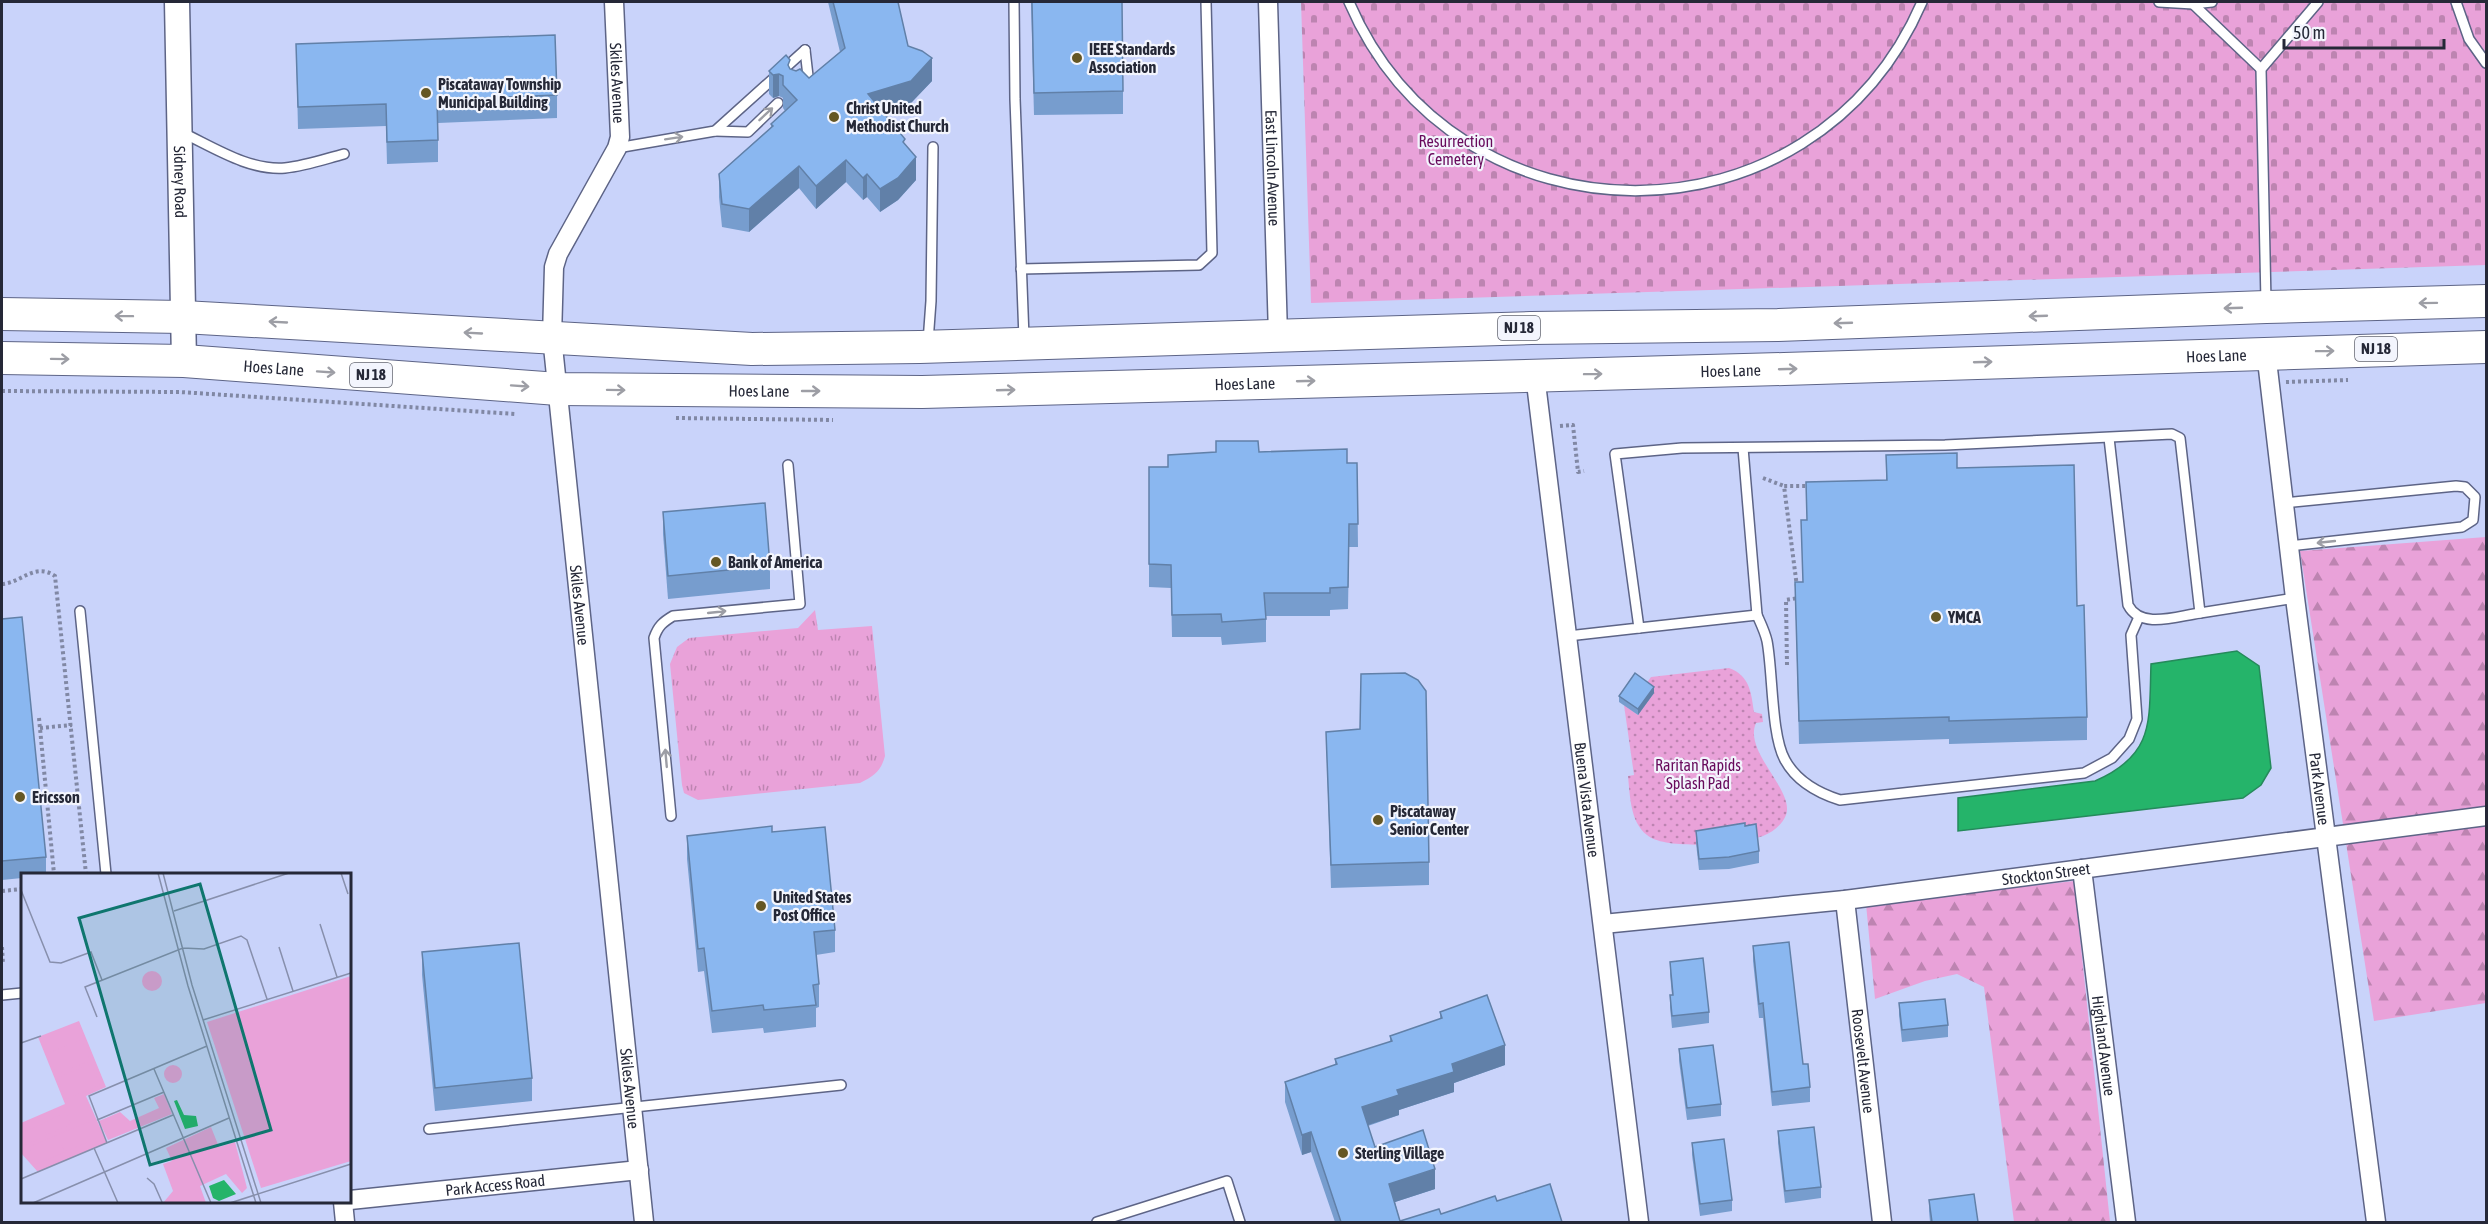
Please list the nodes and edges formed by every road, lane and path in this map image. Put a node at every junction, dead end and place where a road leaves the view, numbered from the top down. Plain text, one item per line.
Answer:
1 (177, 2) edge
2 (614, 2) edge
3 (1014, 2) edge
4 (1206, 2) edge
5 (1268, 2) edge
6 (1349, 2) edge
7 (1922, 2) edge
8 (2159, 2) edge
9 (2212, 2) edge
10 (2319, 2) edge
11 (2456, 2) edge
12 (2193, 4) junction
13 (2487, 63) edge
14 (2261, 69) junction
15 (795, 87) edge
16 (778, 103) dead end
17 (716, 131) junction
18 (181, 132) junction
19 (933, 147) dead end
20 (617, 148) junction
21 (344, 154) dead end
22 (1021, 269) junction
23 (2487, 301) edge
24 (2266, 307) junction
25 (2, 314) edge
26 (183, 317) junction
27 (1278, 335) junction
28 (552, 337) junction
29 (1024, 344) junction
30 (927, 347) junction
31 (2487, 347) edge
32 (2266, 352) junction
33 (2, 358) edge
34 (184, 361) junction
35 (1535, 375) junction
36 (558, 389) junction
37 (2, 391) edge
38 (522, 415) dead end
39 (1560, 426) dead end
40 (2109, 438) junction
41 (1743, 448) junction
42 (788, 465) dead end
43 (1584, 471) dead end
44 (1763, 478) dead end
45 (1818, 485) edge
46 (1784, 486) junction
47 (2284, 502) junction
48 (2289, 546) junction
49 (2, 584) edge
50 (2295, 598) junction
51 (80, 611) dead end
52 (2200, 613) junction
53 (1757, 615) junction
54 (2139, 617) junction
55 (1639, 628) junction
56 (1568, 636) junction
57 (1787, 671) dead end
58 (39, 718) dead end
59 (91, 723) junction
60 (70, 725) junction
61 (40, 728) junction
62 (671, 816) dead end
63 (2487, 816) edge
64 (2326, 836) junction
65 (2082, 869) junction
66 (54, 873) edge
67 (86, 873) edge
68 (106, 873) edge
69 (21, 889) edge
70 (2, 891) edge
71 (1845, 900) junction
72 (1603, 924) junction
73 (2, 946) edge
74 (3, 964) dead end
75 (21, 993) edge
76 (2, 995) edge
77 (841, 1085) dead end
78 (633, 1107) junction
79 (429, 1129) dead end
80 (639, 1170) junction
81 (351, 1200) edge
82 (343, 1203) edge
83 (345, 1222) edge
84 (644, 1222) edge
85 (1097, 1222) edge
86 (1240, 1222) edge
87 (1639, 1222) edge
88 (1882, 1222) edge
89 (2126, 1222) edge
90 (2376, 1222) edge

1 - 18 street, Sidney Road
2 - 20 street, Skiles Avenue
3 - 22 lane
4 - 22 lane
5 - 27 street, East Lincoln Avenue
6 - 7 lane
8 - 12 lane
9 - 12 lane
10 - 14 lane
11 - 13 lane
12 - 14 lane
14 - 24 lane
15 - 17 lane
17 -> 16 lane
20 -> 17 lane
18 - 21 lane
18 - 26 street, Sidney Road
19 - 30 lane
20 - 28 street, Skiles Avenue
22 - 29 lane
23 -> 24 highway, NJ 18
24 -> 27 highway, NJ 18
26 -> 25 highway, NJ 18
28 -> 26 highway, NJ 18
26 - 34 street, Sidney Road
27 - 29 highway, NJ 18
28 - 30 highway, NJ 18
28 - 36 street, Skiles Avenue
29 - 30 highway, NJ 18
32 -> 31 highway, Hoes Lane / NJ 18
35 -> 32 highway, Hoes Lane / NJ 18
32 - 47 street, Park Avenue
33 -> 34 highway, Hoes Lane / NJ 18
34 -> 36 highway, Hoes Lane / NJ 18
36 -> 35 highway, Hoes Lane / NJ 18
35 - 56 street, Buena Vista Avenue
36 - 78 street, Skiles Avenue
37 - 38 path
39 - 43 path
40 - 41 lane
40 - 52 lane
40 - 54 lane
41 - 53 lane
41 - 55 lane
62 -> 42 lane
44 - 46 path
45 - 46 path
46 - 57 path
47 - 48 street, Park Avenue
47 -> 48 lane
48 - 50 street, Park Avenue
49 - 60 path
50 - 52 lane
50 - 64 street, Park Avenue
51 - 59 lane
52 - 54 lane
53 - 54 lane
53 - 55 lane
55 - 56 lane
56 - 72 street, Buena Vista Avenue
58 - 61 path
59 - 60 path
59 - 68 lane
60 - 61 path
60 - 67 path
61 - 66 path
63 - 64 street, Stockton Street
64 - 65 street, Stockton Street
64 - 90 street, Park Avenue
65 - 71 street, Stockton Street
65 - 89 street, Highland Avenue
69 - 70 path
71 - 72 street, Stockton Street
71 - 88 street, Roosevelt Avenue
72 - 87 street, Buena Vista Avenue
73 - 74 path
75 - 76 lane
77 - 78 lane
78 - 79 lane
78 - 80 street, Skiles Avenue
80 - 81 street, Park Access Road
80 - 84 street, Skiles Avenue
82 - 83 street
85 - 86 lane

